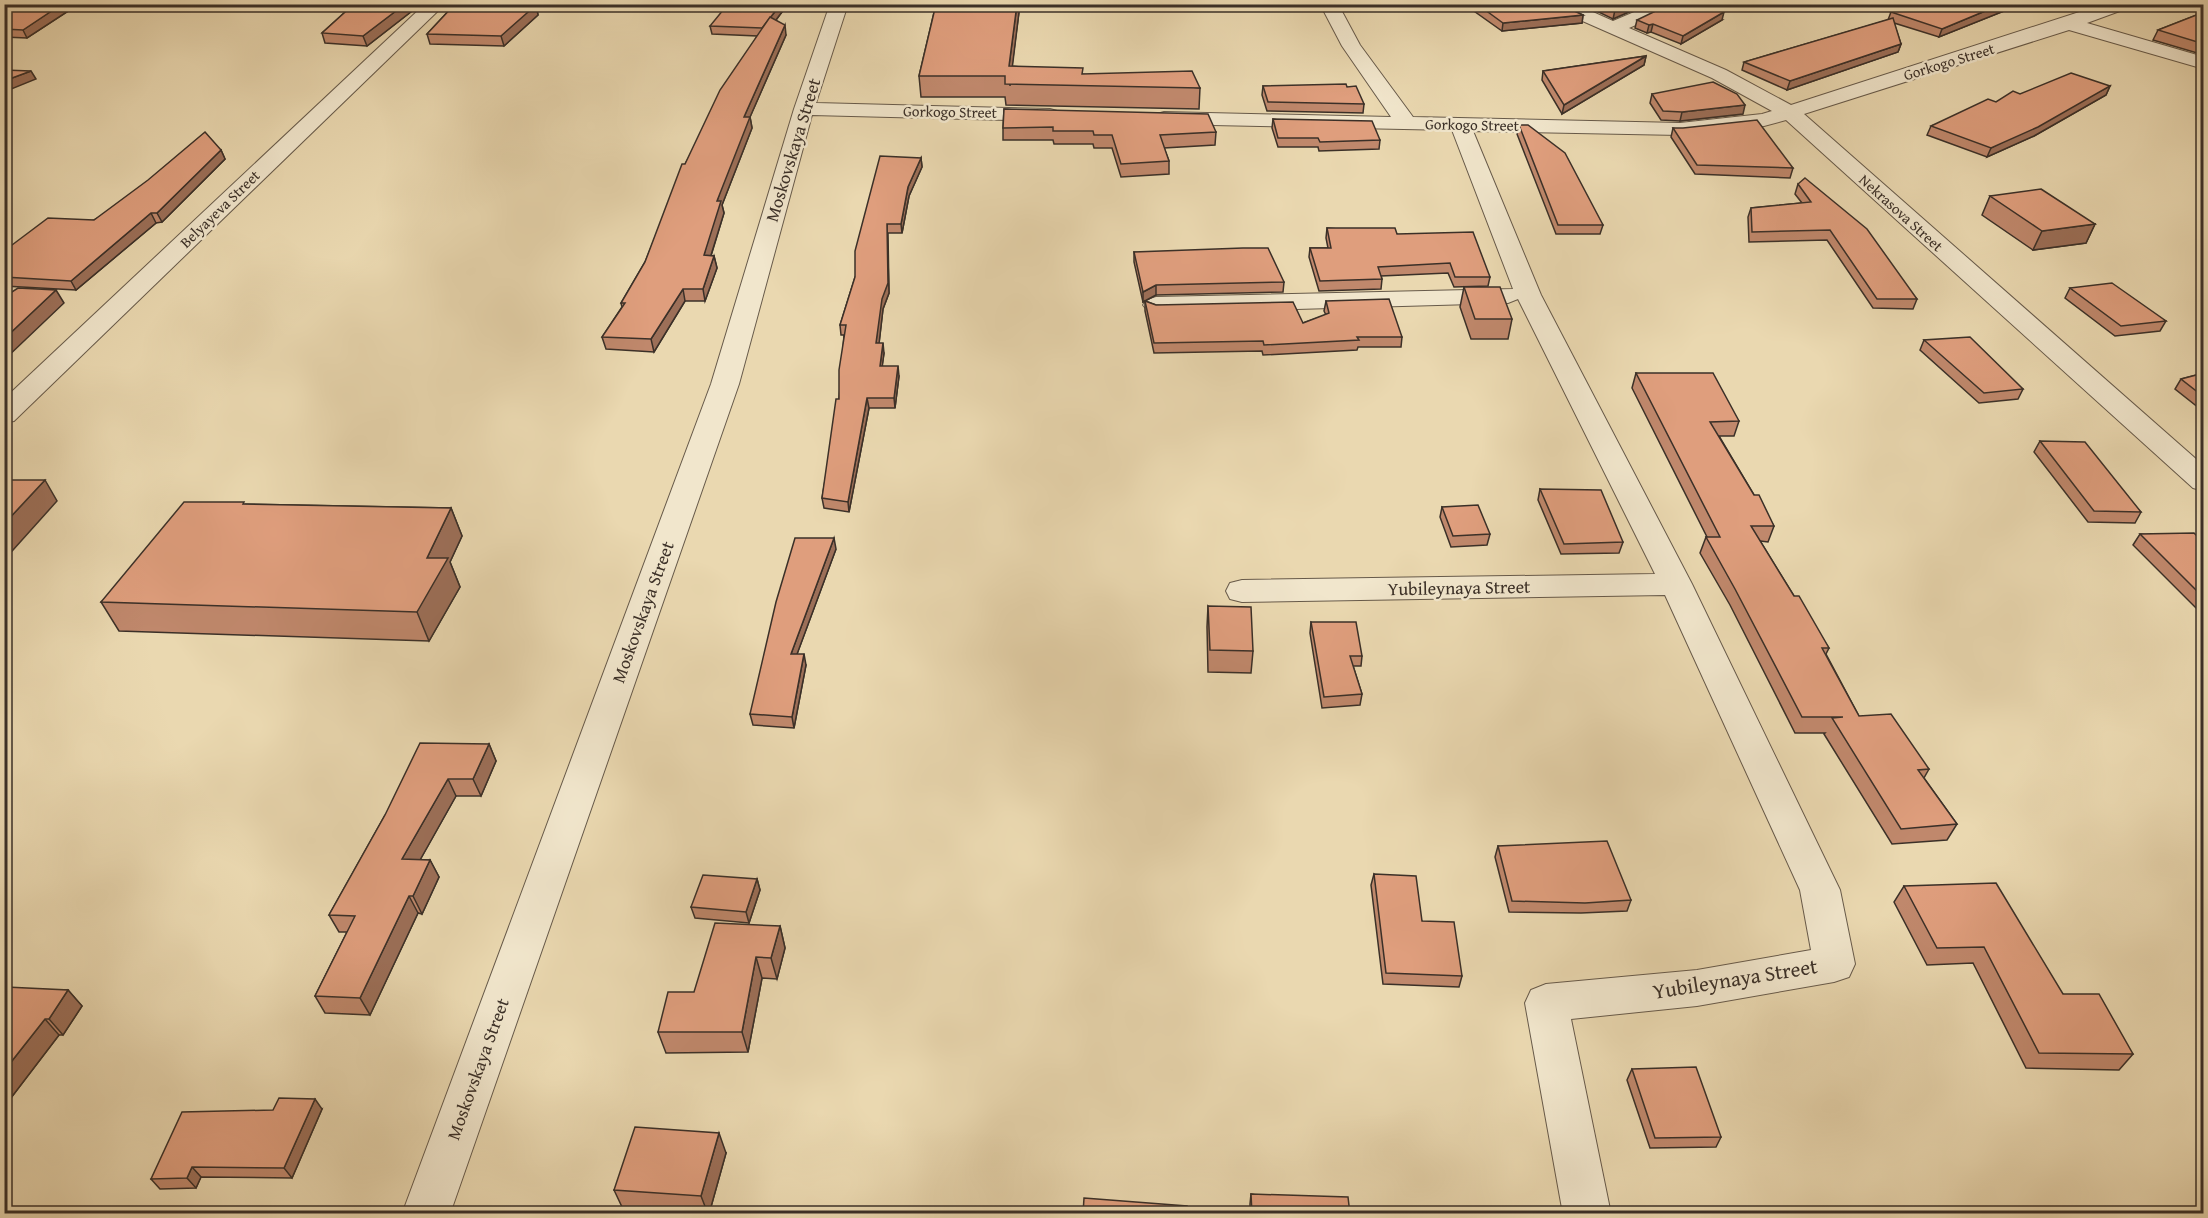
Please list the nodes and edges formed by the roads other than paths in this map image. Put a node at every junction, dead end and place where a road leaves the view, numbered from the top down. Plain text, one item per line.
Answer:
1 (436, 4) edge
2 (839, 4) edge
3 (1329, 4) edge
4 (1559, 4) edge
5 (1669, 4) edge
6 (2122, 4) edge
7 (2069, 24) junction
8 (1613, 28) junction
9 (2204, 63) edge
10 (804, 109) junction
11 (1788, 112) junction
12 (1064, 115) edge
13 (1147, 117) edge
14 (1407, 124) junction
15 (1460, 124) junction
16 (1528, 295) junction
17 (1156, 305) edge
18 (4, 415) edge
19 (2204, 482) edge
20 (1676, 584) junction
21 (1242, 591) dead end
22 (426, 1214) edge
23 (1587, 1214) edge

1 - 18 street, Belyayeva Street
2 - 10 street, Moskovskaya Street
3 - 14 street
4 - 8 street, Nekrasova Street
5 - 8 street
6 - 7 street, Gorkogo Street
7 - 9 street
7 - 11 street, Gorkogo Street
8 - 11 street, Nekrasova Street
10 - 12 street, Gorkogo Street
10 - 22 street, Moskovskaya Street
11 - 15 street, Gorkogo Street
11 - 19 street, Nekrasova Street
13 - 14 street, Gorkogo Street
14 - 15 street, Gorkogo Street
15 - 16 street, Yubileynaya Street
16 - 17 street
16 - 20 street, Yubileynaya Street
20 - 21 street, Yubileynaya Street
20 - 23 street, Yubileynaya Street

